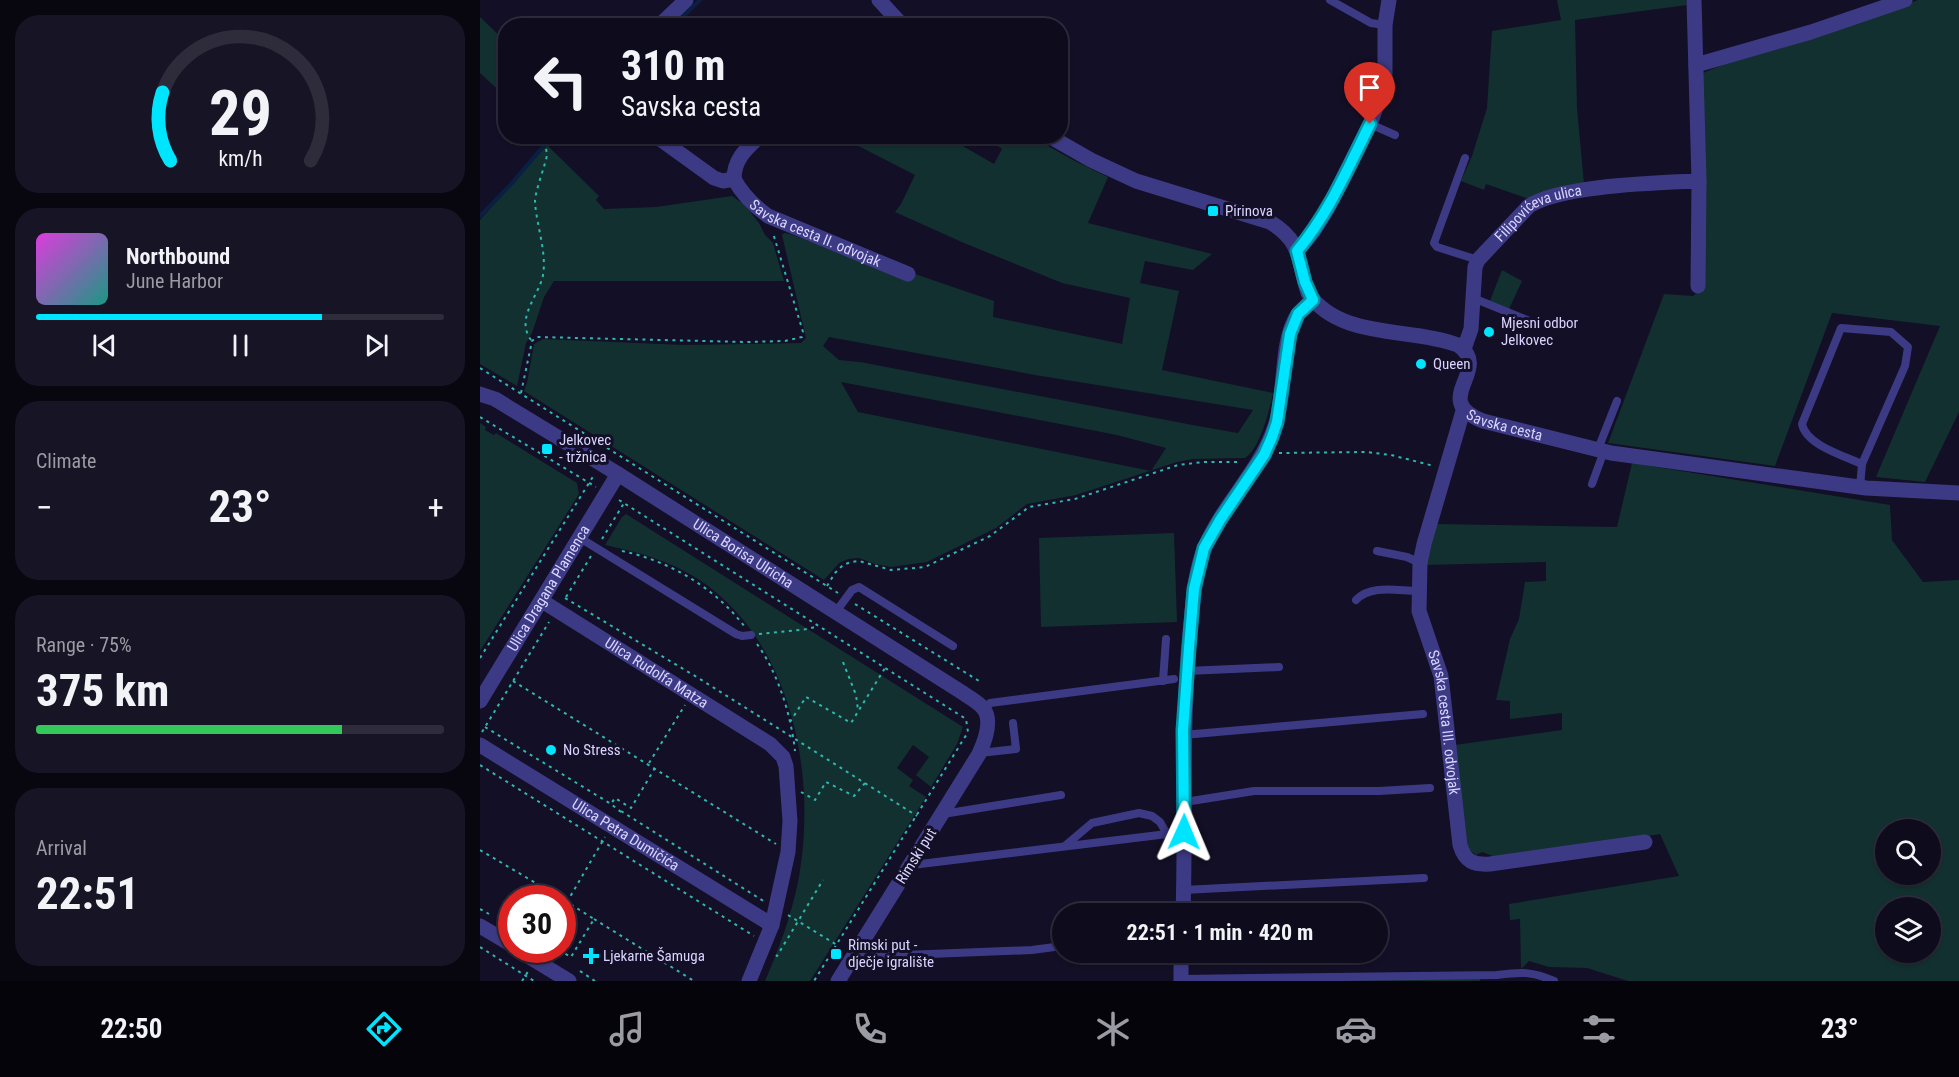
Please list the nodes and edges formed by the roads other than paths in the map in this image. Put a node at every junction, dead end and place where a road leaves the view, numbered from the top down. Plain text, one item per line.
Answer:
1 (686, 0) edge
2 (879, 0) edge
3 (1330, 0) edge
4 (1389, 0) edge
5 (1694, 0) edge
6 (1905, 0) edge
7 (667, 18) edge
8 (896, 18) edge
9 (1385, 25) junction
10 (1696, 65) junction
11 (1370, 124) junction
12 (1395, 135) dead end
13 (667, 144) edge
14 (752, 144) edge
15 (1063, 144) edge
16 (1465, 158) dead end
17 (734, 179) junction
18 (1700, 181) junction
19 (1297, 251) junction
20 (1478, 260) junction
21 (908, 274) dead end
22 (1698, 286) dead end
23 (1473, 298) junction
24 (1313, 300) junction
25 (1537, 324) dead end
26 (1464, 349) junction
27 (480, 394) edge
28 (1617, 401) dead end
29 (1463, 411) junction
30 (1601, 450) junction
31 (1862, 464) junction
32 (618, 474) junction
33 (1592, 484) dead end
34 (1860, 487) junction
35 (1959, 492) edge
36 (580, 538) junction
37 (1377, 551) dead end
38 (1420, 563) junction
39 (1418, 591) junction
40 (1356, 600) dead end
41 (542, 601) junction
42 (835, 613) junction
43 (751, 635) road end
44 (1166, 639) dead end
45 (953, 646) dead end
46 (1279, 667) dead end
47 (1187, 671) junction
48 (1174, 679) dead end
49 (1163, 681) junction
50 (480, 701) edge
51 (985, 710) junction
52 (1422, 714) dead end
53 (1013, 723) dead end
54 (1184, 735) junction
55 (480, 745) edge
56 (979, 754) junction
57 (1430, 788) dead end
58 (1061, 795) dead end
59 (1185, 802) junction
60 (942, 814) junction
61 (1184, 832) junction
62 (1167, 834) junction
63 (1644, 843) dead end
64 (1065, 846) junction
65 (910, 865) junction
66 (1424, 878) dead end
67 (1184, 890) junction
68 (1183, 903) edge
69 (772, 925) junction
70 (480, 926) edge
71 (498, 937) edge
72 (1052, 947) edge
73 (853, 957) junction
74 (539, 963) edge
75 (1181, 963) edge
76 (1181, 980) edge
77 (569, 981) edge
78 (749, 981) edge
79 (838, 981) edge
80 (1554, 981) edge

1 - 7 street
2 - 8 street
3 - 9 lane
4 - 9 street
5 - 10 street
6 - 10 street
9 - 11 street
10 - 18 street
11 - 12 lane
11 - 19 street
13 - 17 street
14 - 17 street
15 - 19 street
16 - 20 lane
17 - 21 street, Savska cesta II. odvojak
18 - 20 street, Filipovićeva ulica
18 - 22 street
19 - 24 street
20 - 23 street
23 - 25 lane
23 - 26 street
24 - 26 street
24 - 47 street
26 - 29 street, Savska cesta
27 - 32 street, Ulica Borisa Ulricha
28 - 30 lane
29 - 30 street, Savska cesta
29 - 38 street, Savska cesta III. odvojak
30 - 33 lane
30 - 34 street, Savska cesta
31 - 31 lane
31 - 34 lane
32 - 36 street, Ulica Dragana Plamenca
32 - 42 street, Ulica Borisa Ulricha
34 - 35 street, Savska cesta
36 - 41 street, Ulica Dragana Plamenca
36 - 43 lane
37 - 38 lane
38 - 39 street, Savska cesta III. odvojak
39 - 40 lane
39 - 63 street, Savska cesta III. odvojak
41 - 50 street, Ulica Dragana Plamenca
41 - 69 street, Ulica Rudolfa Matza
42 - 45 lane
42 - 51 street, Ulica Borisa Ulricha
44 - 49 lane
46 - 47 lane
47 - 54 street
48 - 49 lane
49 - 51 lane
51 - 56 street, Rimski put
52 - 54 lane
53 - 56 lane
54 - 59 street
55 - 69 street, Ulica Petra Dumičića
56 - 60 street, Rimski put
57 - 59 lane
58 - 60 lane
59 - 61 street
60 - 65 street, Rimski put
61 - 62 lane
61 - 67 street
62 - 64 lane
62 - 64 lane
64 - 65 lane
65 - 73 street, Rimski put
66 - 67 lane
67 - 68 street
69 - 78 street
70 - 71 street
72 - 73 lane
73 - 79 street, Rimski put
74 - 77 street
75 - 76 street
76 - 80 lane

